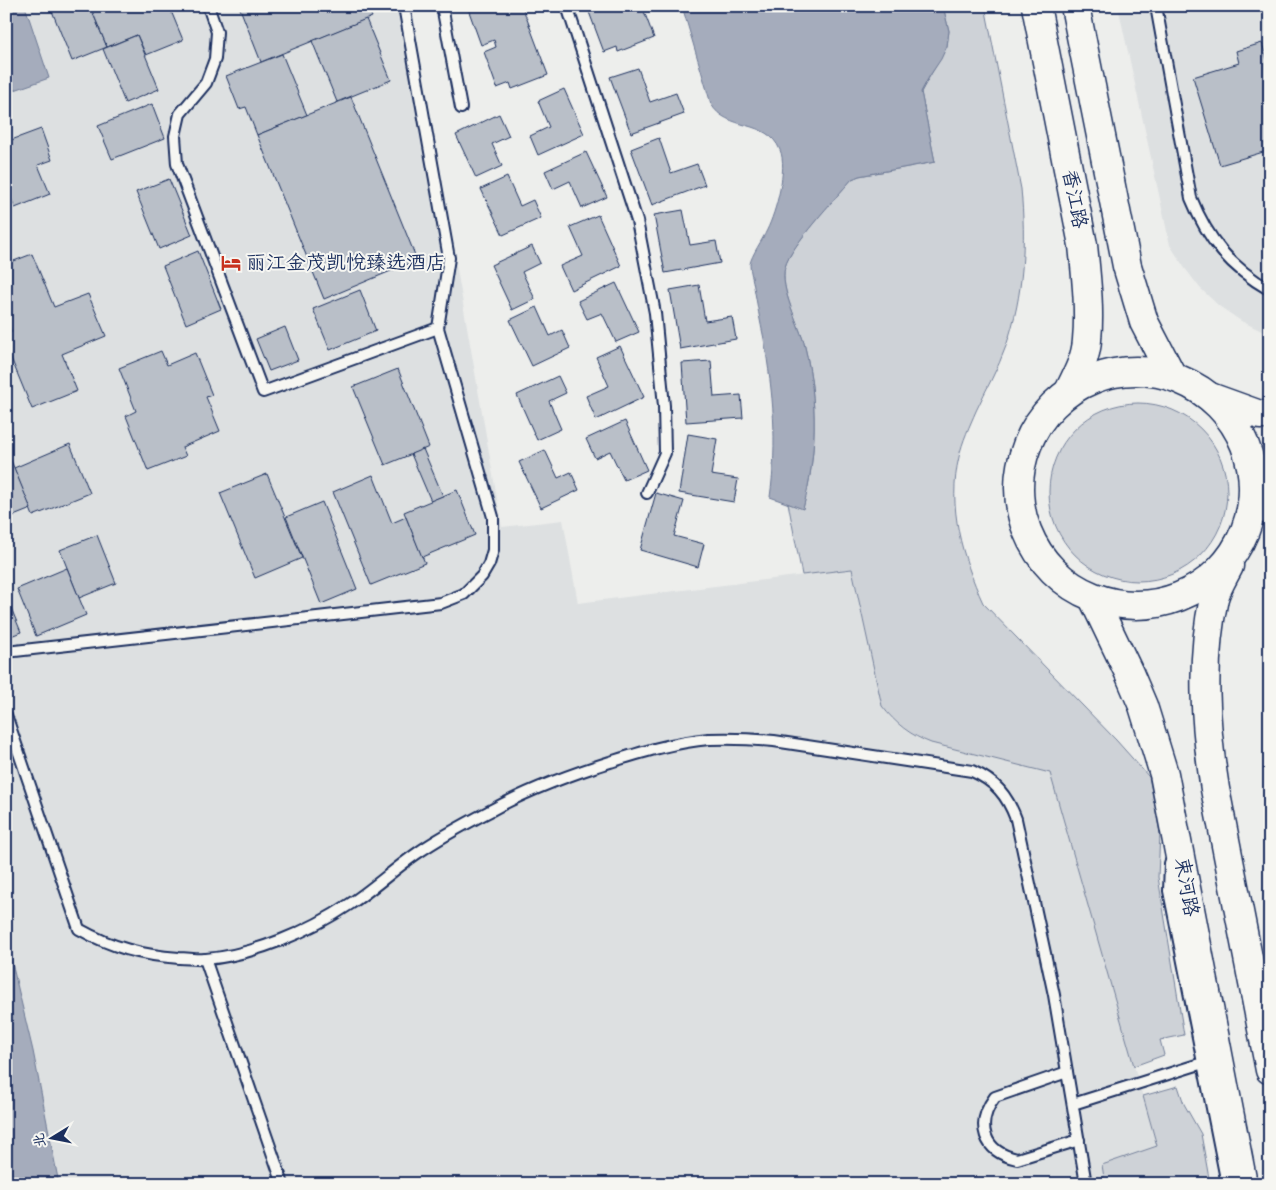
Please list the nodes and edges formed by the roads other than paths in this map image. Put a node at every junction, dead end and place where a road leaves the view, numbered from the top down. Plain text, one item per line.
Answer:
1 (208, 6) edge
2 (404, 6) edge
3 (442, 6) edge
4 (567, 6) edge
5 (1036, 6) edge
6 (1076, 6) edge
7 (1156, 6) edge
8 (461, 108) dead end
9 (1270, 290) edge
10 (438, 328) junction
11 (1172, 376) junction
12 (1069, 391) junction
13 (1210, 397) junction
14 (1270, 415) edge
15 (647, 493) dead end
16 (1260, 508) edge
17 (1235, 552) junction
18 (1094, 600) junction
19 (6, 652) edge
20 (6, 715) edge
21 (205, 959) junction
22 (1209, 1053) junction
23 (1270, 1070) edge
24 (1067, 1072) junction
25 (1073, 1104) junction
26 (1079, 1140) junction
27 (283, 1184) edge
28 (1086, 1184) edge
29 (1227, 1184) edge
30 (1243, 1184) edge

1 - 10 lane
2 - 10 lane
3 - 8 lane
4 - 15 lane
5 - 12 main road, 香江路
6 - 11 main road, 香江路
7 - 9 lane
10 - 19 lane
11 - 12 main road
11 - 13 main road
12 - 18 main road
13 - 14 main road
13 - 16 main road
16 - 17 main road
17 - 18 main road
17 - 23 main road
18 - 22 main road, 束河路
20 - 21 lane
21 - 24 lane
21 - 27 lane
22 - 25 lane
22 - 29 lane
22 - 30 main road, 束河路
24 - 25 lane
24 - 26 lane
25 - 26 lane
26 - 28 lane

